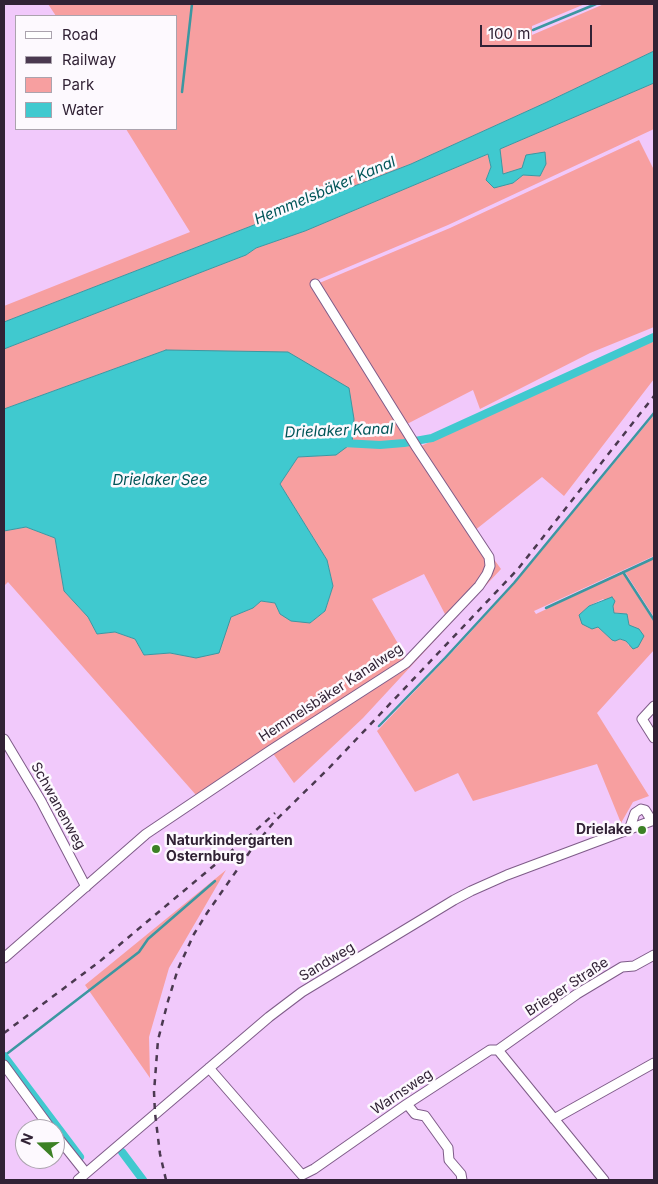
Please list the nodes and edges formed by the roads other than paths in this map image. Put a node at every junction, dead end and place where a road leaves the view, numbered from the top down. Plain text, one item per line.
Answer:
1 (315, 284) dead end
2 (654, 706) edge
3 (654, 738) edge
4 (4, 739) edge
5 (653, 821) edge
6 (629, 830) junction
7 (86, 887) junction
8 (654, 955) edge
9 (4, 958) edge
10 (498, 1050) junction
11 (654, 1063) edge
12 (4, 1066) edge
13 (209, 1068) junction
14 (407, 1104) junction
15 (44, 1119) edge
16 (554, 1119) junction
17 (65, 1147) edge
18 (86, 1173) junction
19 (299, 1178) edge
20 (78, 1180) edge
21 (462, 1180) edge
22 (604, 1180) edge

1 - 7 street, Hemmelsbäker Kanalweg
2 - 3 street
4 - 7 street, Schwanenweg
5 - 6 street, Sandweg
5 - 6 street, Sandweg
6 - 13 street, Sandweg
7 - 9 street, Hemmelsbäker Kanalweg
8 - 10 street, Brieger Straße
10 - 14 street, Warnsweg
10 - 16 street
11 - 16 street
12 - 15 street
13 - 18 street, Sandweg
13 - 19 street, Warnsweg
14 - 19 street, Warnsweg
14 - 21 street
16 - 22 street
17 - 18 street
18 - 20 street, Sandweg

